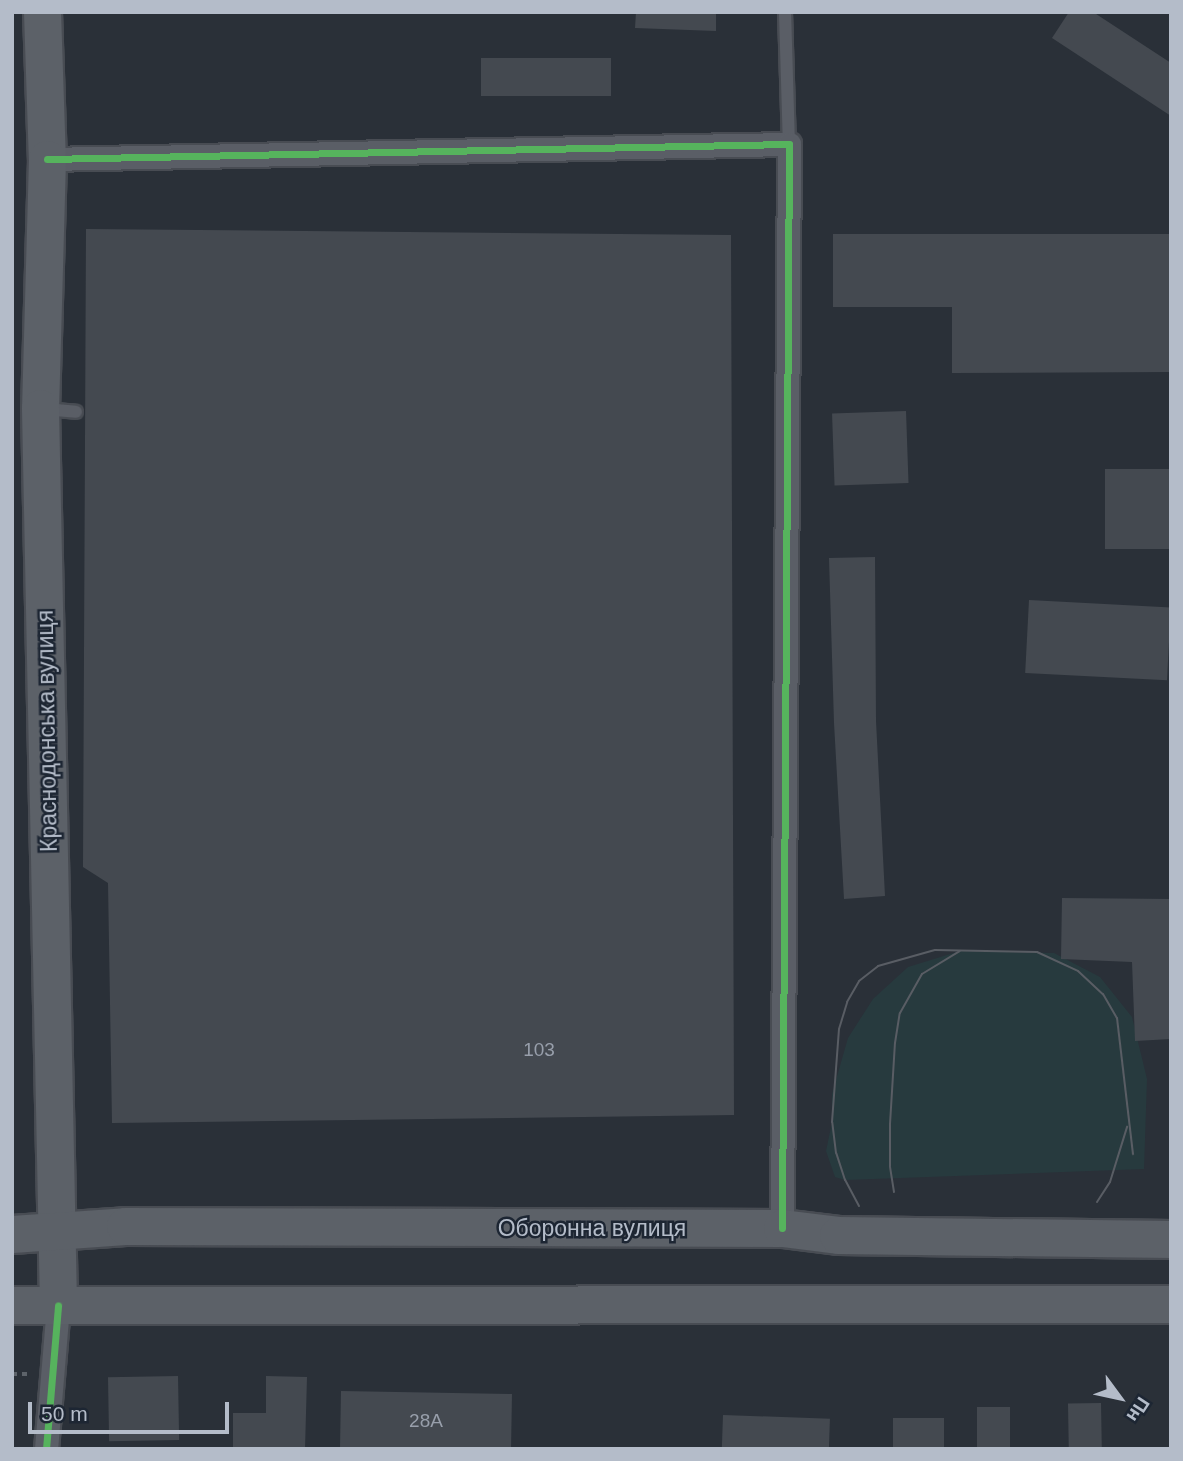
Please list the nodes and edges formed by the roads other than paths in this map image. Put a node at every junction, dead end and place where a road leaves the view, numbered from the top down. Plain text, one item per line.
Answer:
1 (42, 12) edge
2 (785, 12) edge
3 (789, 144) junction
4 (47, 159) junction
5 (40, 408) junction
6 (76, 412) dead end
7 (782, 1228) junction
8 (58, 1232) junction
9 (12, 1234) edge
10 (1171, 1239) edge
11 (1171, 1304) edge
12 (12, 1305) edge
13 (58, 1306) junction
14 (46, 1449) edge

1 - 4 main road, Краснодонська вулиця
2 - 3 lane
3 - 4 street
3 - 7 street
4 - 5 main road, Краснодонська вулиця
5 - 6 lane
5 - 8 main road, Краснодонська вулиця
7 - 8 main road, Оборонна вулиця
7 - 10 main road, Оборонна вулиця
8 - 9 main road, Оборонна вулиця
8 - 13 main road, Краснодонська вулиця
11 - 13 main road
12 - 13 main road
13 - 14 street, Краснодонська вулиця

